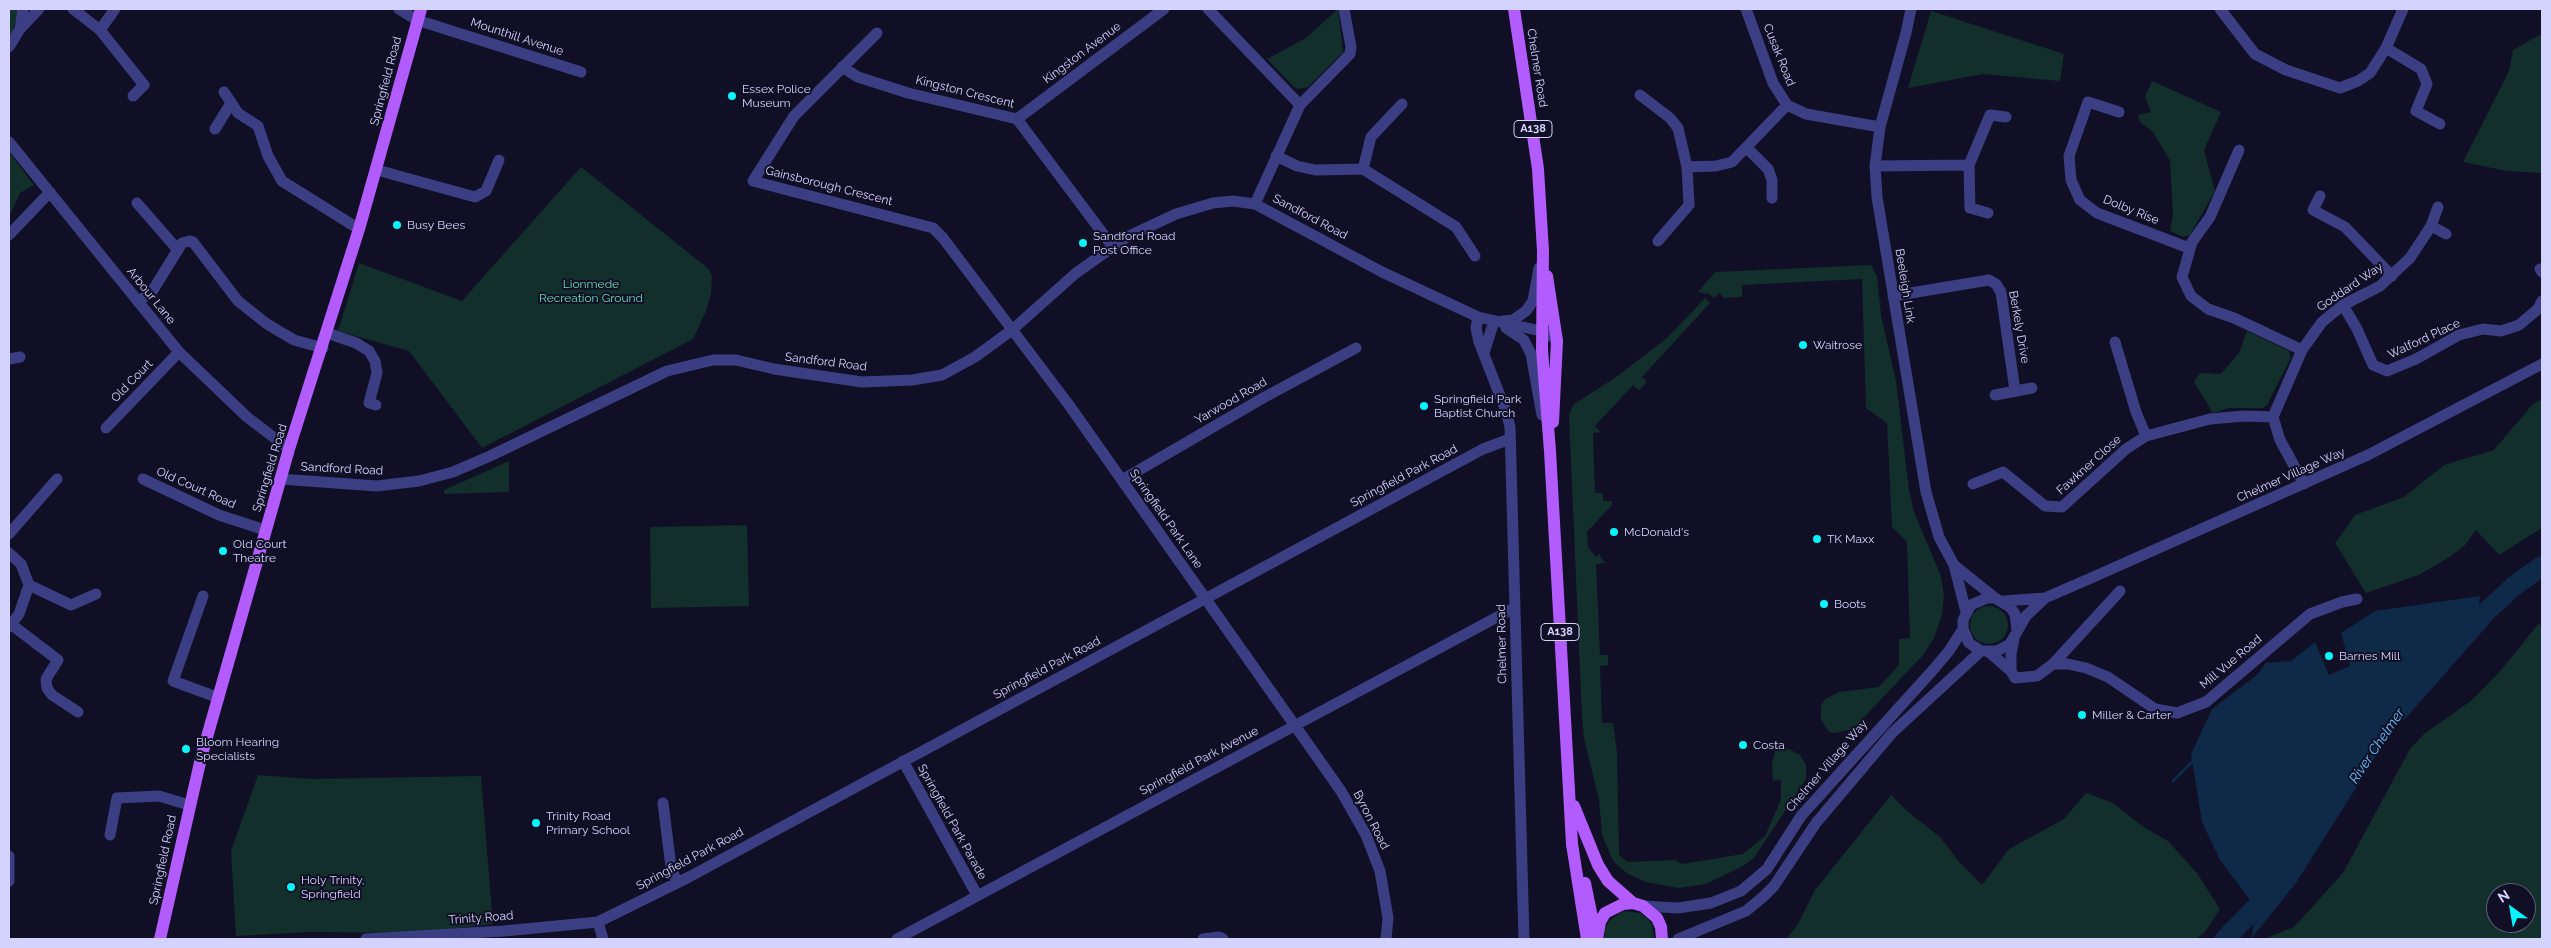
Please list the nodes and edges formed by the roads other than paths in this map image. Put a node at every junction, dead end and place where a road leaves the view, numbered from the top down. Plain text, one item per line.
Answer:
1 (23, 9) edge
2 (39, 9) edge
3 (73, 9) edge
4 (115, 9) edge
5 (400, 9) edge
6 (1164, 9) edge
7 (1208, 9) edge
8 (1344, 9) edge
9 (1514, 9) edge
10 (1746, 9) edge
11 (1911, 9) edge
12 (2220, 9) edge
13 (2403, 9) edge
14 (419, 14) edge
15 (20, 29) junction
16 (100, 30) junction
17 (877, 33) dead end
18 (9, 47) edge
19 (2386, 48) junction
20 (842, 67) junction
21 (581, 72) dead end
22 (224, 92) dead end
23 (1640, 95) dead end
24 (133, 96) dead end
25 (231, 103) junction
26 (1402, 104) dead end
27 (1300, 105) junction
28 (1787, 106) junction
29 (2119, 112) dead end
30 (2006, 117) dead end
31 (1017, 119) junction
32 (2440, 124) dead end
33 (1880, 127) junction
34 (215, 129) dead end
35 (9, 142) edge
36 (1747, 148) junction
37 (2239, 150) dead end
38 (1276, 156) junction
39 (499, 160) dead end
40 (1969, 165) junction
41 (1875, 166) junction
42 (1687, 167) junction
43 (1363, 169) junction
44 (376, 170) junction
45 (50, 192) junction
46 (2320, 196) dead end
47 (1772, 198) dead end
48 (137, 204) dead end
49 (1255, 204) junction
50 (2438, 207) dead end
51 (1988, 212) dead end
52 (2431, 226) junction
53 (359, 229) junction
54 (2446, 234) dead end
55 (9, 235) edge
56 (1658, 241) dead end
57 (1113, 247) junction
58 (2190, 248) junction
59 (177, 249) junction
60 (1543, 251) junction
61 (1475, 256) dead end
62 (2392, 276) junction
63 (1893, 296) junction
64 (2542, 301) edge
65 (138, 302) junction
66 (2343, 305) junction
67 (1553, 307) junction
68 (1478, 317) junction
69 (1494, 321) junction
70 (1538, 328) junction
71 (1012, 330) junction
72 (327, 333) junction
73 (1516, 333) junction
74 (1557, 341) junction
75 (2115, 342) dead end
76 (323, 348) junction
77 (1356, 348) dead end
78 (2302, 350) junction
79 (178, 352) junction
80 (1484, 353) junction
81 (2542, 364) edge
82 (2032, 388) dead end
83 (2015, 391) junction
84 (1995, 394) dead end
85 (376, 405) dead end
86 (2273, 417) junction
87 (106, 428) dead end
88 (2146, 436) junction
89 (1510, 439) junction
90 (289, 449) junction
91 (1550, 451) junction
92 (1550, 471) junction
93 (57, 479) dead end
94 (143, 479) dead end
95 (280, 479) junction
96 (1122, 480) junction
97 (1973, 484) dead end
98 (2304, 484) junction
99 (266, 530) junction
100 (9, 534) edge
101 (9, 553) edge
102 (1954, 565) junction
103 (28, 585) junction
104 (2120, 591) dead end
105 (96, 594) dead end
106 (203, 596) dead end
107 (2045, 598) junction
108 (1205, 599) junction
109 (2357, 599) dead end
110 (2000, 600) junction
111 (1514, 608) junction
112 (1966, 612) junction
113 (10, 626) edge
114 (1962, 629) junction
115 (2015, 634) junction
116 (1985, 652) junction
117 (2053, 664) junction
118 (2011, 671) junction
119 (219, 698) junction
120 (78, 712) dead end
121 (1295, 726) junction
122 (903, 761) junction
123 (1569, 792) junction
124 (663, 803) dead end
125 (189, 805) junction
126 (110, 835) dead end
127 (1572, 844) junction
128 (9, 856) edge
129 (9, 881) edge
130 (677, 883) junction
131 (977, 896) junction
132 (1638, 905) junction
133 (598, 922) junction
134 (426, 938) edge
135 (160, 939) edge
136 (366, 939) edge
137 (603, 939) edge
138 (898, 939) edge
139 (1203, 939) edge
140 (1223, 939) edge
141 (1386, 939) edge
142 (1524, 939) edge
143 (1588, 939) edge
144 (1597, 939) edge
145 (1662, 939) edge
146 (1678, 939) edge

1 - 15 street
2 - 15 street
3 - 16 street
4 - 16 street
5 - 14 street, Mounthill Avenue
6 - 31 street, Kingston Avenue
7 - 27 street
8 - 27 street
9 - 60 main road, Chelmer Road / A138
10 - 28 street, Cusak Road
11 - 33 street, Beeleigh Link
12 - 19 street
13 - 19 street
14 - 21 street, Mounthill Avenue
14 - 44 main road, Springfield Road
15 - 18 street
16 - 24 street
17 - 20 street, Gainsborough Crescent
19 - 32 street
20 - 31 street, Kingston Crescent
20 - 71 street, Gainsborough Crescent
22 - 25 street
23 - 42 street
25 - 34 street
25 - 53 street
26 - 43 street
27 - 38 street
28 - 33 street, Cusak Road
28 - 36 street
29 - 58 street, Dolby Rise
30 - 40 street
31 - 57 street, Kingston Crescent
33 - 41 street, Beeleigh Link
35 - 45 street, Arbour Lane
36 - 42 street
36 - 47 street
37 - 58 street
38 - 43 street
38 - 49 street
39 - 44 street
40 - 41 street
40 - 51 street
41 - 63 street, Beeleigh Link
42 - 56 street
43 - 61 street
44 - 53 main road, Springfield Road
45 - 55 street
45 - 65 street, Arbour Lane
46 - 62 street
48 - 59 street
49 - 57 street, Sandford Road
49 - 68 street, Sandford Road
50 - 52 street, Goddard Way
52 - 54 street
52 - 62 street, Goddard Way
53 - 72 main road, Springfield Road
57 - 71 street, Sandford Road
58 - 78 street
59 - 65 street
59 - 76 street
60 - 67 main road, Chelmer Road / A138
60 - 69 street, Sandford Road
60 - 70 main road, Chelmer Road / A138
62 - 66 street, Goddard Way
63 - 83 street, Berkely Drive
63 - 102 street, Beeleigh Link
64 - 66 street, Walford Place
65 - 79 street, Arbour Lane
66 - 78 street, Goddard Way
67 - 70 street
67 - 74 main road, Chelmer Road / A138
68 - 69 street, Sandford Road
68 - 80 street, Chelmer Road
69 - 70 street, Sandford Road
69 - 73 street, Sandford Road
69 - 80 street
70 - 73 street
70 - 74 street, Sandford Road
70 - 91 main road, Chelmer Road / A138
71 - 95 street, Sandford Road
71 - 96 street, Springfield Park Lane
72 - 76 main road, Springfield Road
72 - 85 street
73 - 92 street, Sandford Road
74 - 91 main road, Chelmer Road / A138
75 - 88 street
76 - 90 main road, Springfield Road
77 - 96 street, Yarwood Road
78 - 86 street, Goddard Way
79 - 87 street, Old Court
79 - 90 street, Arbour Lane
80 - 89 street, Chelmer Road
81 - 98 street, Chelmer Village Way
82 - 83 street
83 - 84 street
86 - 88 street, Fawkner Close
86 - 98 street
88 - 97 street, Fawkner Close
89 - 108 street, Springfield Park Road
89 - 111 street, Chelmer Road
90 - 95 main road, Springfield Road
91 - 92 main road, Chelmer Road / A138
92 - 123 main road, Chelmer Road / A138
93 - 100 street
94 - 99 street, Old Court Road
95 - 99 main road, Springfield Road
96 - 108 street, Springfield Park Lane
98 - 107 street, Chelmer Village Way
99 - 119 main road, Springfield Road
101 - 103 street
102 - 110 street, Beeleigh Link
102 - 112 street, Beeleigh Link
103 - 105 street
103 - 113 street
104 - 117 street
106 - 119 street
107 - 110 street, Chelmer Village Way
107 - 115 street, Chelmer Village Way
108 - 121 street, Springfield Park Lane
108 - 122 street, Springfield Park Road
109 - 117 street, Mill Vue Road
110 - 112 street, Chelmer Village Way
110 - 115 street
111 - 121 street, Springfield Park Avenue
111 - 142 street, Chelmer Road
112 - 114 street, Chelmer Village Way
113 - 120 street
114 - 116 street
114 - 132 street, Chelmer Village Way
115 - 116 street, Chelmer Village Way
115 - 118 street
116 - 118 street
116 - 146 street, Chelmer Village Way
117 - 118 street
119 - 125 main road, Springfield Road
121 - 131 street, Springfield Park Avenue
121 - 141 street, Byron Road
122 - 130 street, Springfield Park Road
122 - 131 street, Springfield Park Parade
123 - 127 main road, Chelmer Road / A138
123 - 132 main road, Chelmer Road / A138
124 - 130 street
125 - 126 street
125 - 135 main road, Springfield Road
127 - 143 main road, Chelmer Road / A138
127 - 144 main road, Chelmer Road / A138
128 - 129 street
130 - 133 street, Springfield Park Road
131 - 138 street, Springfield Park Avenue
132 - 144 main road, A138
132 - 145 main road, A138
133 - 134 street, Trinity Road
133 - 137 street
134 - 136 street, Trinity Road
139 - 140 street

